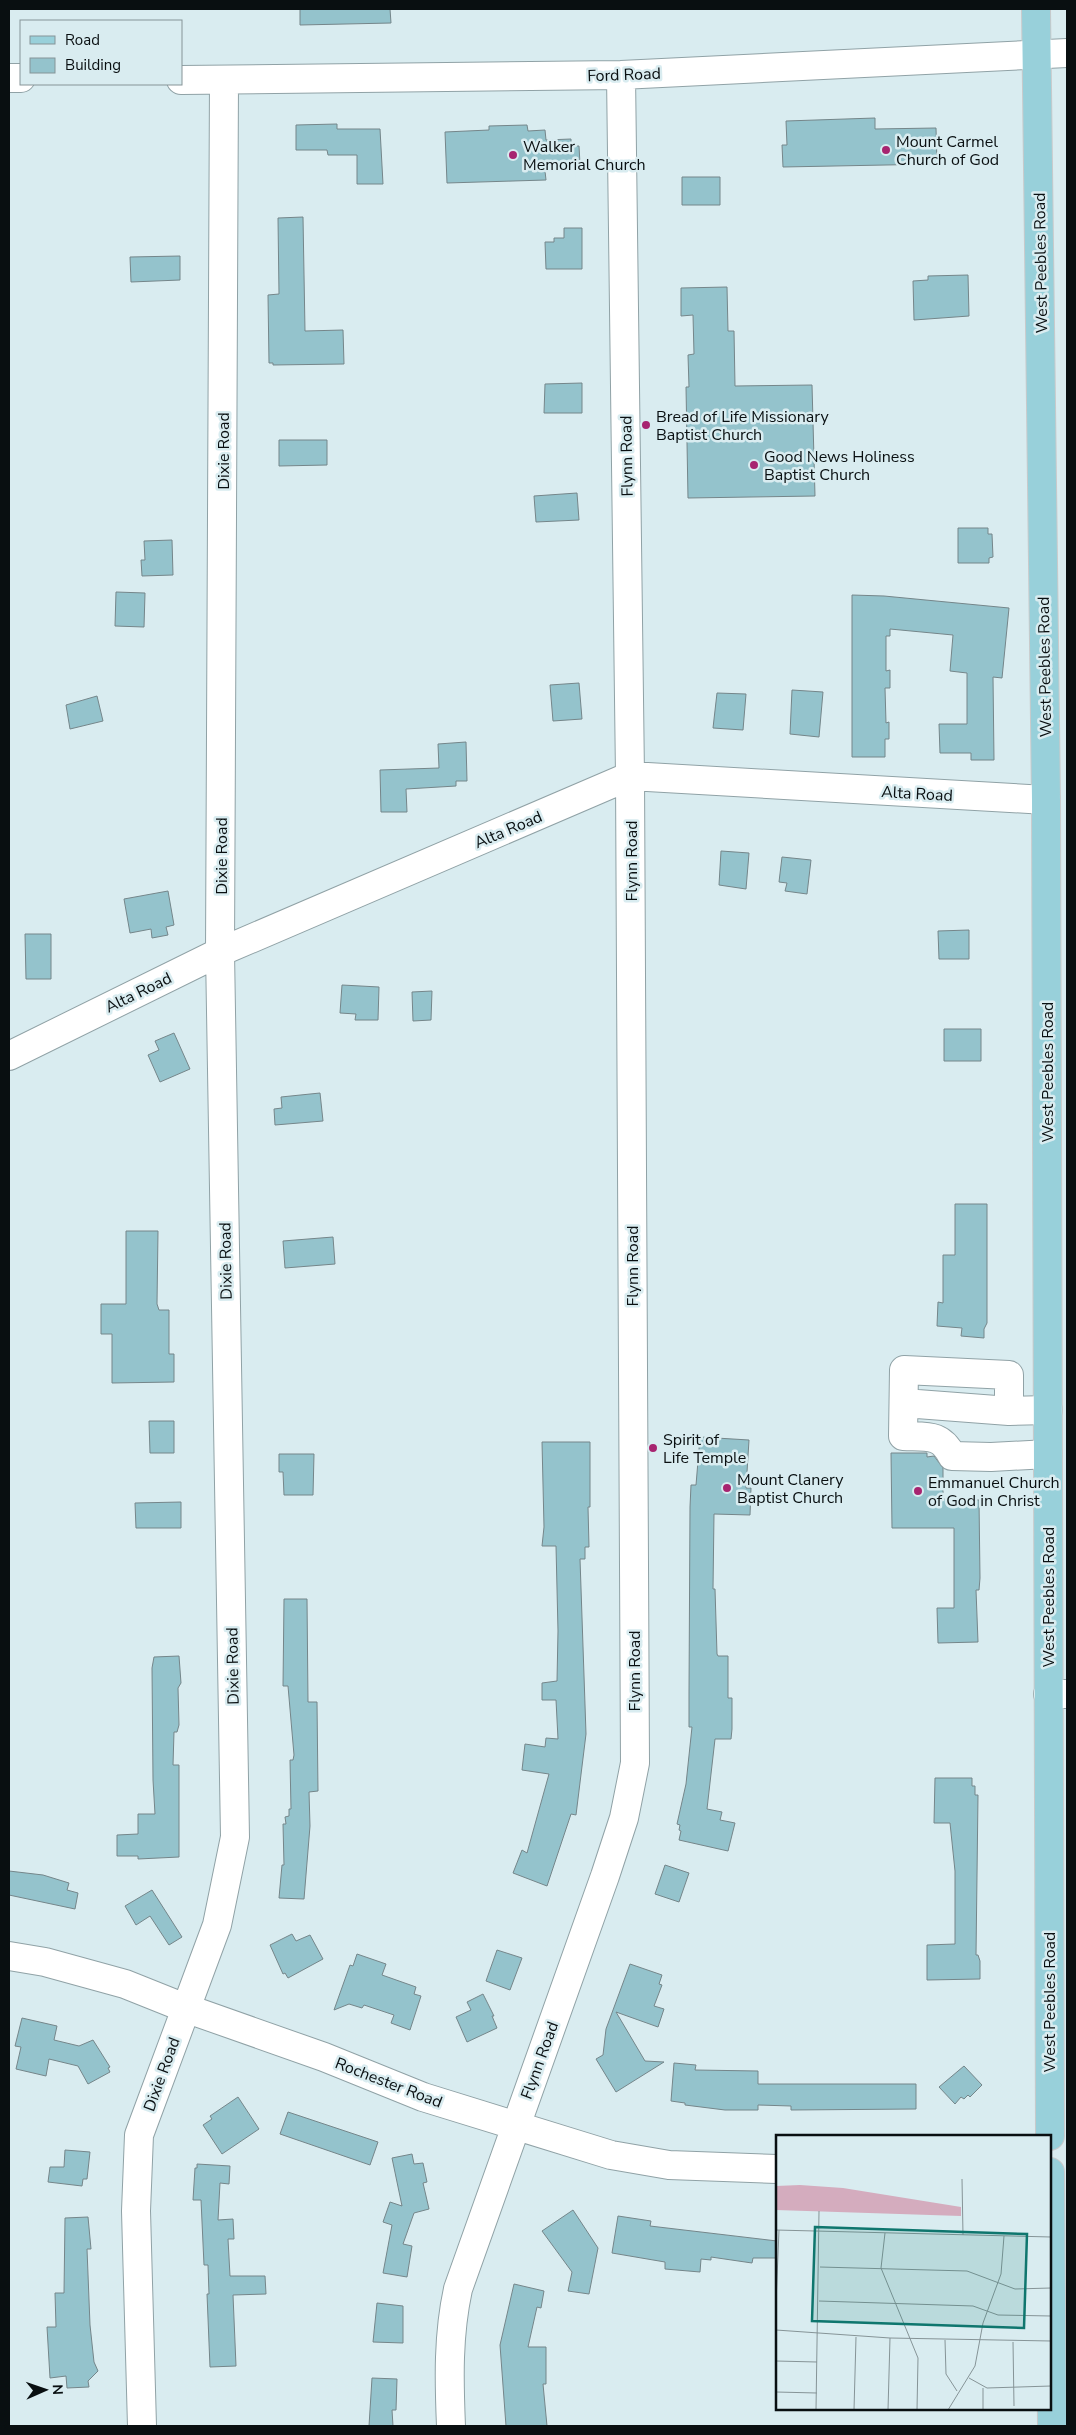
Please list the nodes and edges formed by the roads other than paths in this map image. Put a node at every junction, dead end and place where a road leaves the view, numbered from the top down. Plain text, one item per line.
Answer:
1 (1036, 9) edge
2 (1067, 53) edge
3 (1037, 54) junction
4 (621, 75) junction
5 (182, 80) edge
6 (224, 80) junction
7 (630, 776) junction
8 (1046, 800) junction
9 (220, 952) junction
10 (9, 1056) edge
11 (904, 1403) junction
12 (1048, 1410) junction
13 (1009, 1411) junction
14 (1048, 1454) junction
15 (1058, 1694) edge
16 (9, 1956) edge
17 (185, 2008) junction
18 (515, 2125) junction
19 (1050, 2135) edge
20 (776, 2169) edge
21 (1051, 2299) edge
22 (142, 2426) edge
23 (451, 2426) edge
24 (1052, 2426) edge

1 - 3 main road, West Peebles Road
2 - 3 street, Ford Road
3 - 4 street, Ford Road
3 - 8 main road, West Peebles Road
4 - 6 street, Ford Road
4 - 7 street, Flynn Road
5 - 6 street, Ford Road
6 - 9 street, Dixie Road
7 - 8 street, Alta Road
7 - 9 street, Alta Road
7 - 18 street, Flynn Road
8 - 12 main road, West Peebles Road
9 - 10 street, Alta Road
9 - 17 street, Dixie Road
11 - 13 street
11 - 13 street
11 - 14 street
12 - 13 street
12 - 14 main road, West Peebles Road
14 - 15 main road, West Peebles Road
15 - 19 main road, West Peebles Road
16 - 17 street, Rochester Road
17 - 18 street, Rochester Road
17 - 22 street, Dixie Road
18 - 20 street, Rochester Road
18 - 23 street, Flynn Road
21 - 24 main road

